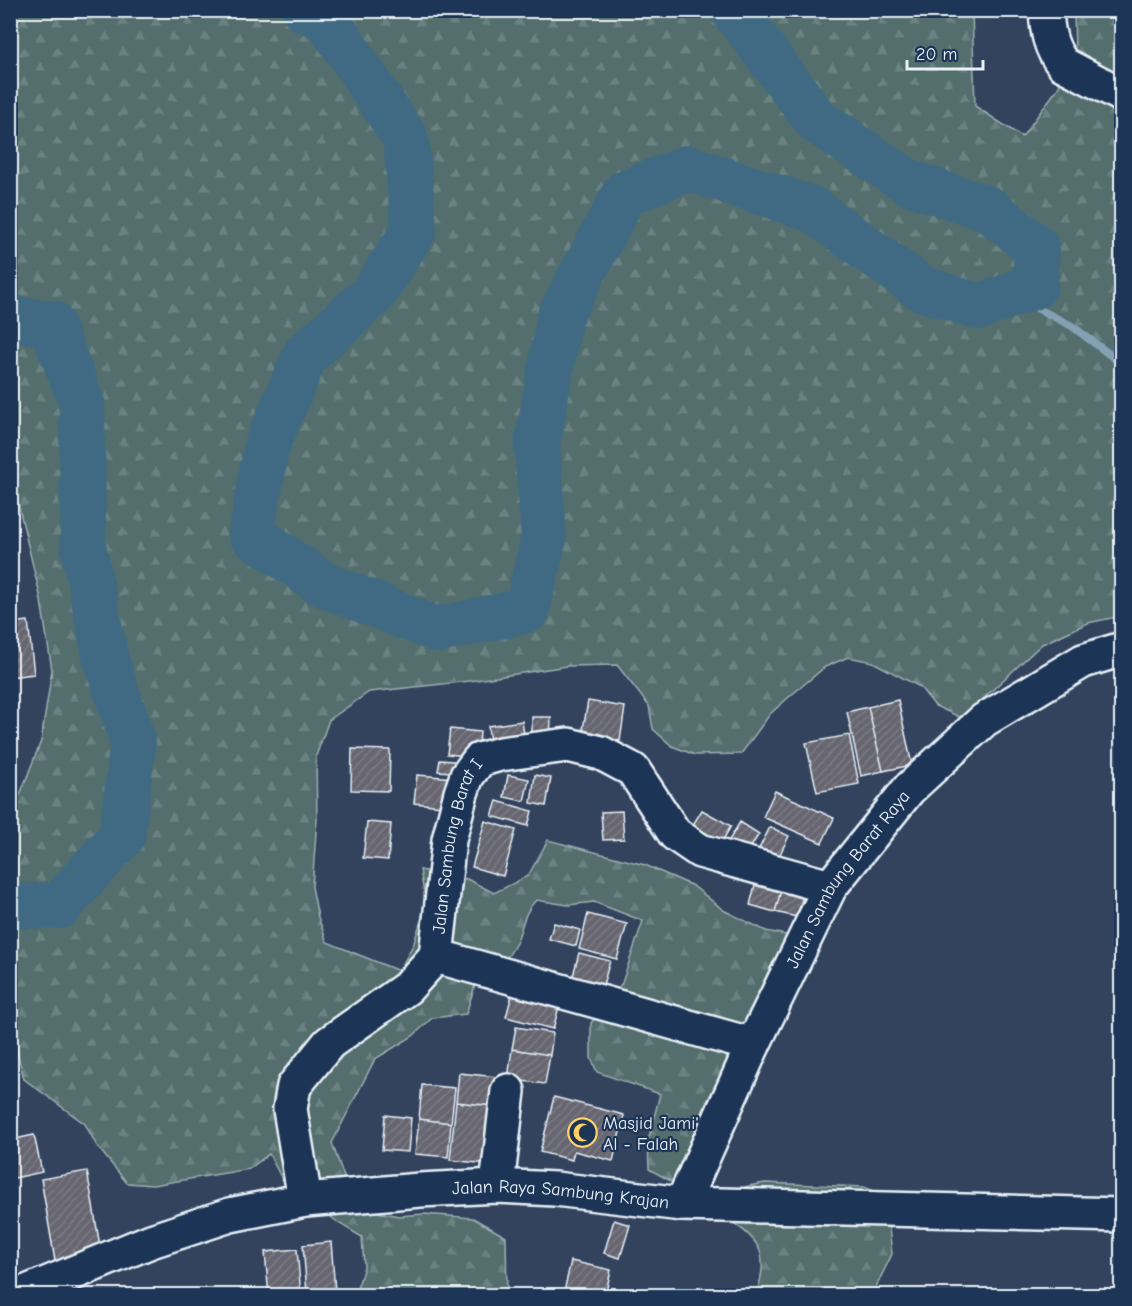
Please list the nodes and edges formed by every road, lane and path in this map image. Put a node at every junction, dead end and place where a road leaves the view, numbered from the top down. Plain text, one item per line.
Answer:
1 (1046, 10) edge
2 (1122, 95) edge
3 (1122, 649) edge
4 (830, 886) junction
5 (436, 956) junction
6 (753, 1045) junction
7 (508, 1091) dead end
8 (497, 1186) junction
9 (305, 1200) junction
10 (682, 1204) junction
11 (1122, 1215) edge
12 (17, 1296) edge

1 - 2 street
3 - 4 street, Jalan Sambung Barat Raya
4 - 5 street, Jalan Sambung Barat I
4 - 6 street, Jalan Sambung Barat Raya
5 - 6 street
5 - 9 street, Jalan Sambung Barat I
6 - 10 street, Jalan Sambung Barat Raya
7 - 8 street
8 - 9 street, Jalan Raya Sambung Krajan
8 - 10 street, Jalan Raya Sambung Krajan
9 - 12 street, Jalan Raya Sambung Krajan
10 - 11 street, Jalan Raya Sambung Krajan

